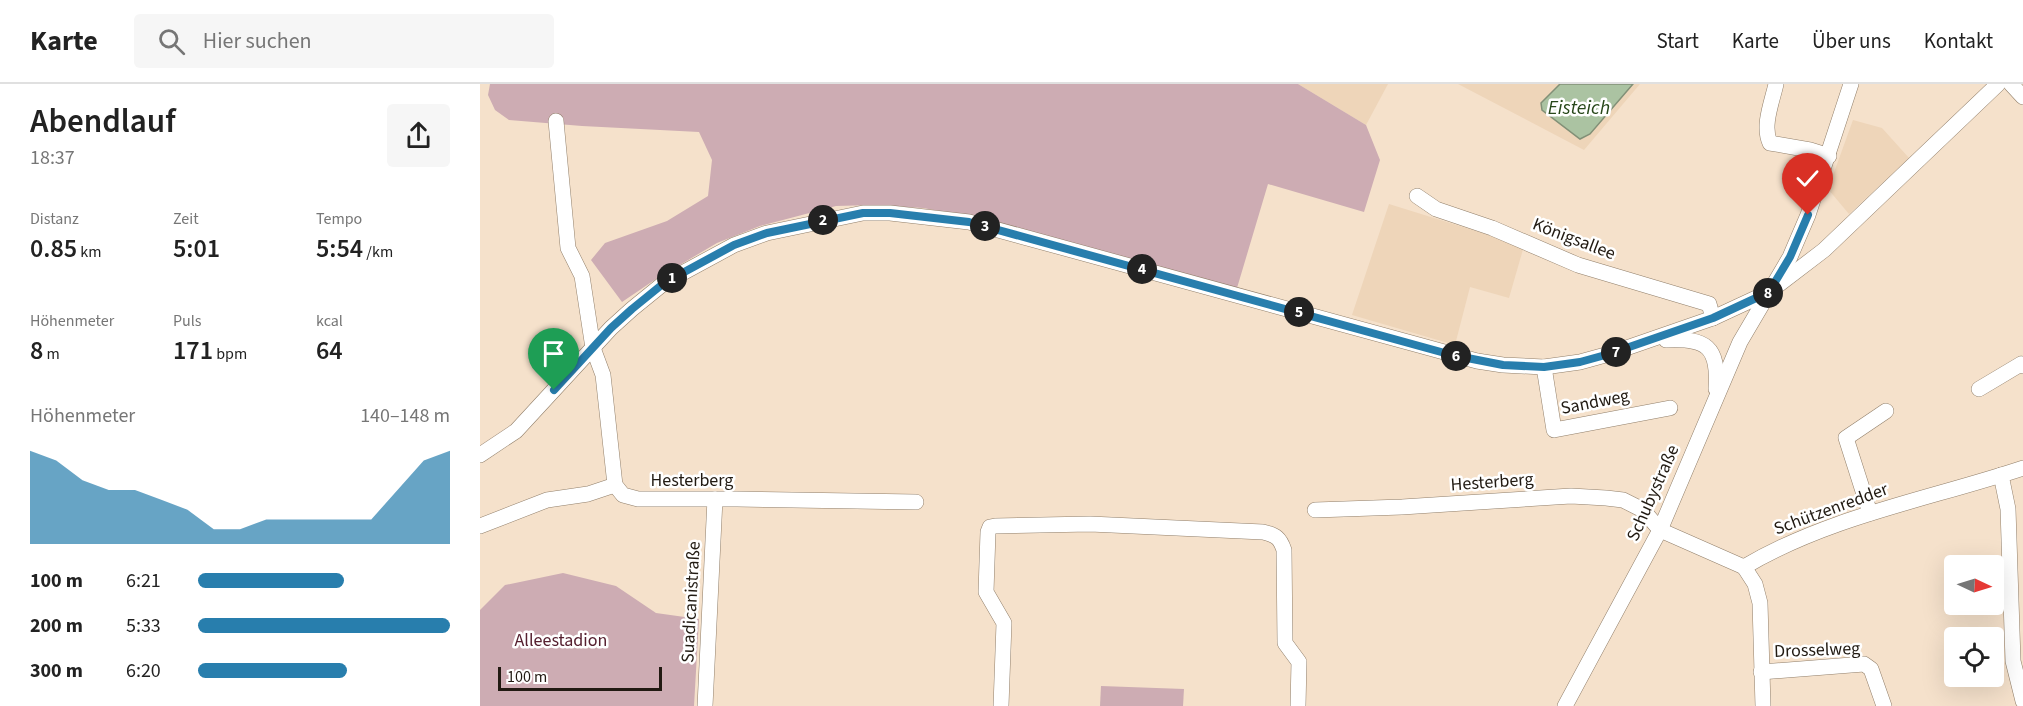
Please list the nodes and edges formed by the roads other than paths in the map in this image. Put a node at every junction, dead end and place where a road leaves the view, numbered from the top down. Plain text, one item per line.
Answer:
1 (1776, 84) edge
2 (1851, 84) edge
3 (1998, 84) edge
4 (2011, 84) edge
5 (2023, 97) edge
6 (556, 121) dead end
7 (1829, 156) junction
8 (1417, 196) dead end
9 (1769, 292) junction
10 (1713, 318) junction
11 (1647, 341) junction
12 (593, 348) junction
13 (2023, 366) edge
14 (1544, 367) junction
15 (1979, 389) dead end
16 (1715, 400) junction
17 (1670, 408) dead end
18 (1886, 411) dead end
19 (480, 455) edge
20 (2023, 468) edge
21 (2001, 476) junction
22 (615, 484) junction
23 (715, 499) junction
24 (916, 502) dead end
25 (1315, 510) dead end
26 (1870, 513) junction
27 (480, 526) edge
28 (1660, 530) junction
29 (1744, 567) junction
30 (1761, 672) junction
31 (2023, 700) edge
32 (705, 706) edge
33 (1001, 706) edge
34 (1298, 706) edge
35 (1565, 706) edge
36 (1763, 706) edge
37 (1884, 706) edge

1 - 7 street
2 - 7 street, Schubystraße
3 - 9 street
4 - 5 street
6 - 12 street
7 - 9 street, Schubystraße
8 - 10 street, Königsallee
9 - 10 street
9 - 16 street, Schubystraße
10 - 11 street
11 - 14 street
11 - 16 street
12 - 14 street
12 - 19 street
12 - 22 street
13 - 15 street
14 - 17 street, Sandweg
16 - 28 street, Schubystraße
18 - 26 street
20 - 21 street, Schützenredder
21 - 26 street, Schützenredder
21 - 31 street
22 - 23 street, Hesterberg
22 - 27 street
23 - 24 street, Hesterberg
23 - 32 street, Suadicanistraße
25 - 28 street, Hesterberg
26 - 29 street, Schützenredder
28 - 29 street
28 - 35 street, Schubystraße
29 - 30 street
30 - 36 street
30 - 37 street, Drosselweg
33 - 34 street

